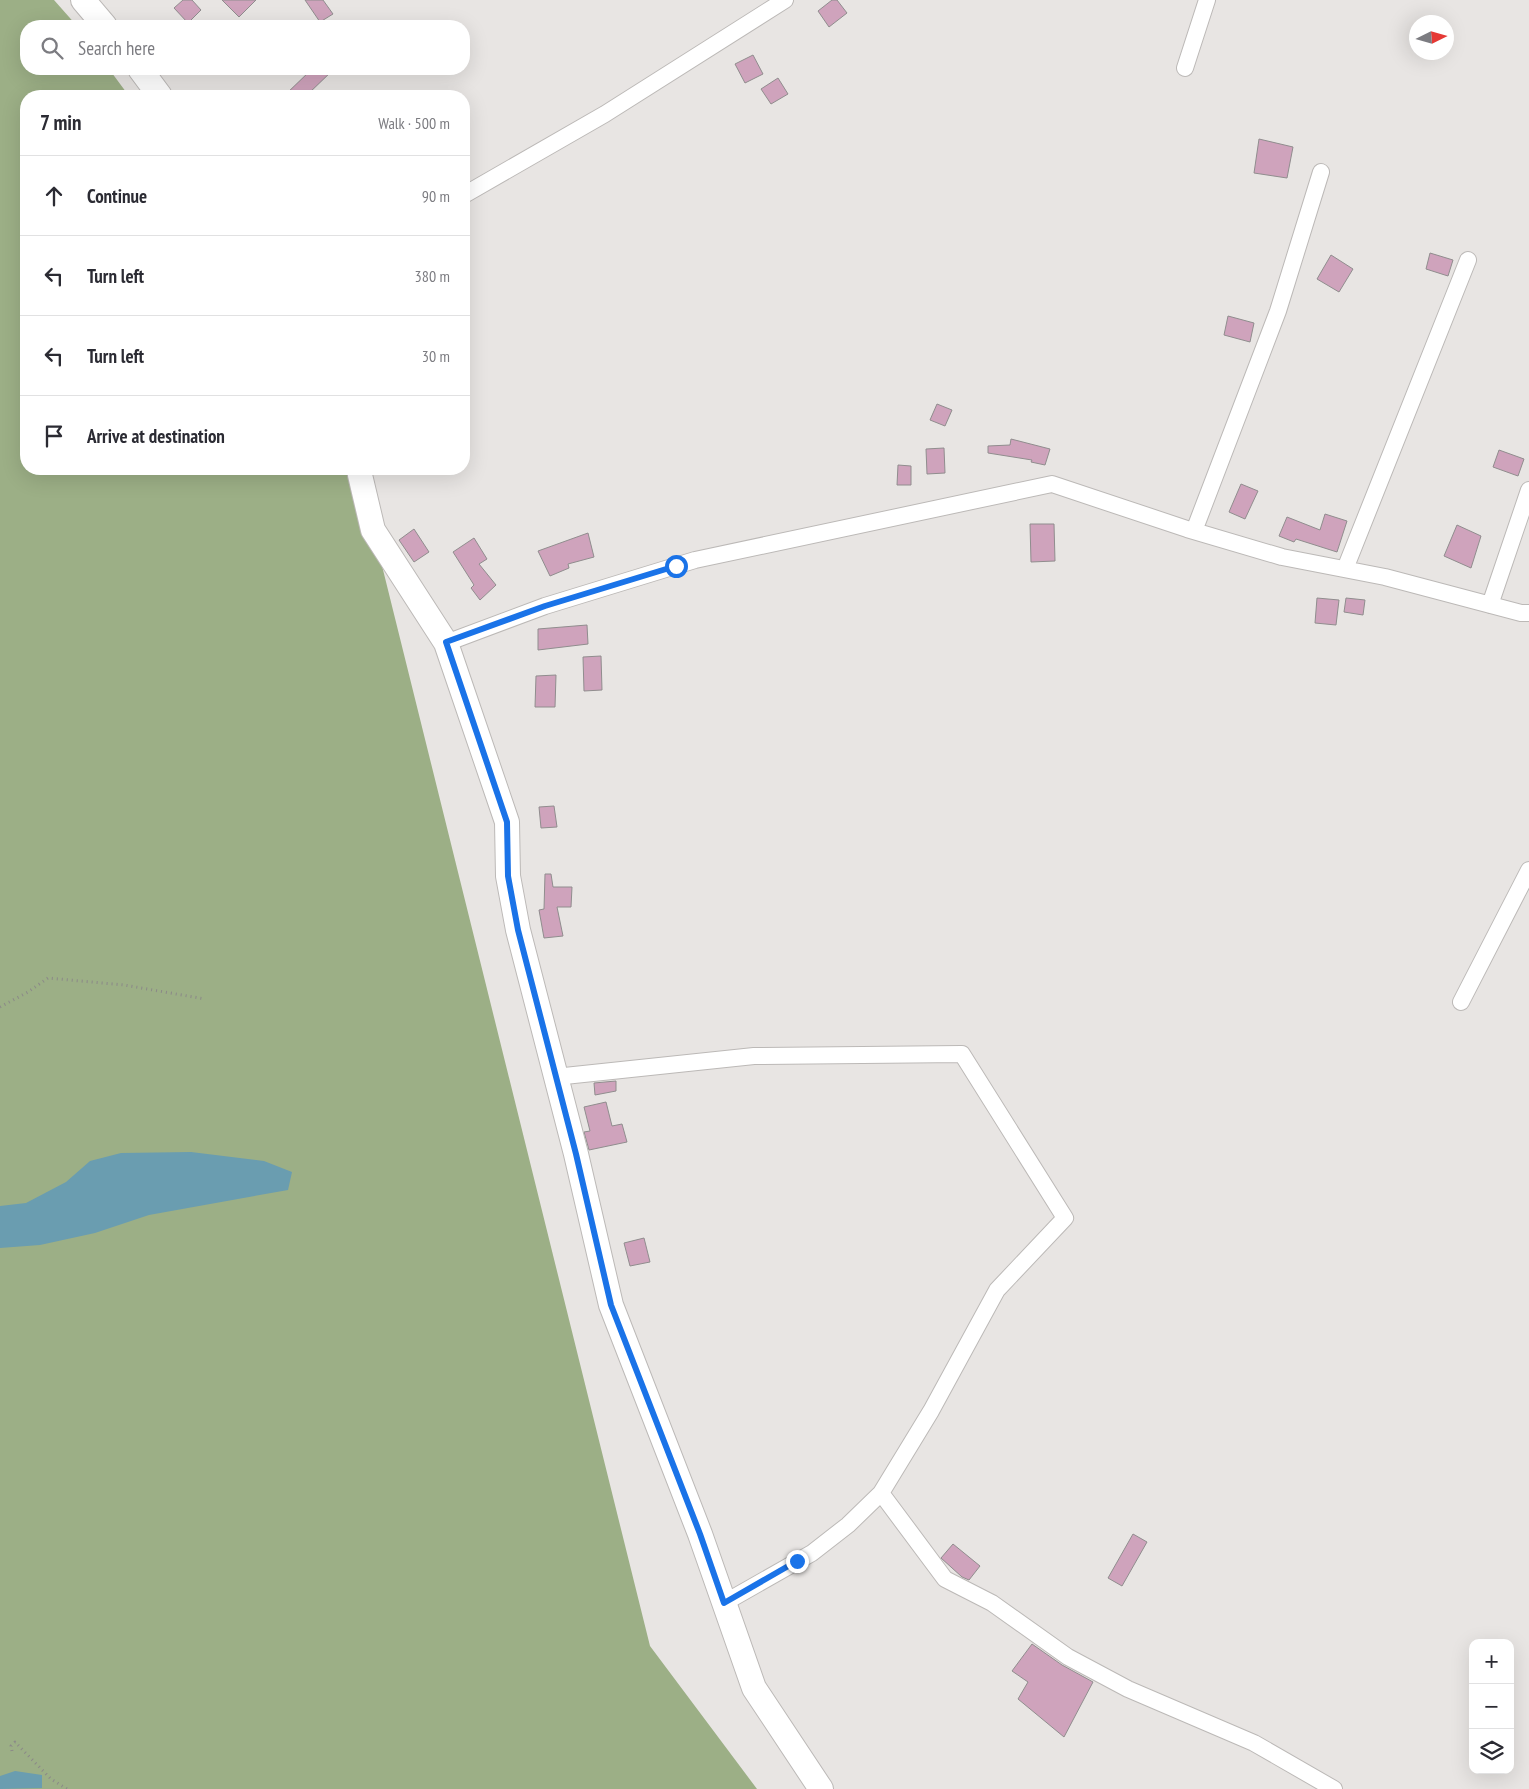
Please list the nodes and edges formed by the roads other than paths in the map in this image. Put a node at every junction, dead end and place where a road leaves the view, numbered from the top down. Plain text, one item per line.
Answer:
1 (83, 0) edge
2 (785, 0) edge
3 (1207, 0) edge
4 (100, 20) edge
5 (1185, 68) dead end
6 (144, 75) edge
7 (156, 90) edge
8 (1321, 172) dead end
9 (470, 192) edge
10 (1468, 260) dead end
11 (360, 475) edge
12 (1529, 490) edge
13 (1194, 531) junction
14 (1345, 569) junction
15 (1490, 605) junction
16 (1529, 613) edge
17 (446, 642) junction
18 (1529, 870) edge
19 (1461, 1002) dead end
20 (555, 1077) junction
21 (882, 1493) junction
22 (724, 1603) junction
23 (821, 1789) edge
24 (1334, 1789) edge

1 - 4 main road
2 - 9 street
3 - 5 street
6 - 7 main road
8 - 13 street
10 - 14 street
11 - 17 main road
12 - 15 street
13 - 14 street
13 - 17 street
14 - 15 street
15 - 16 street
17 - 20 main road
18 - 19 street
20 - 21 street
20 - 22 main road
21 - 22 street
21 - 24 street
22 - 23 main road

